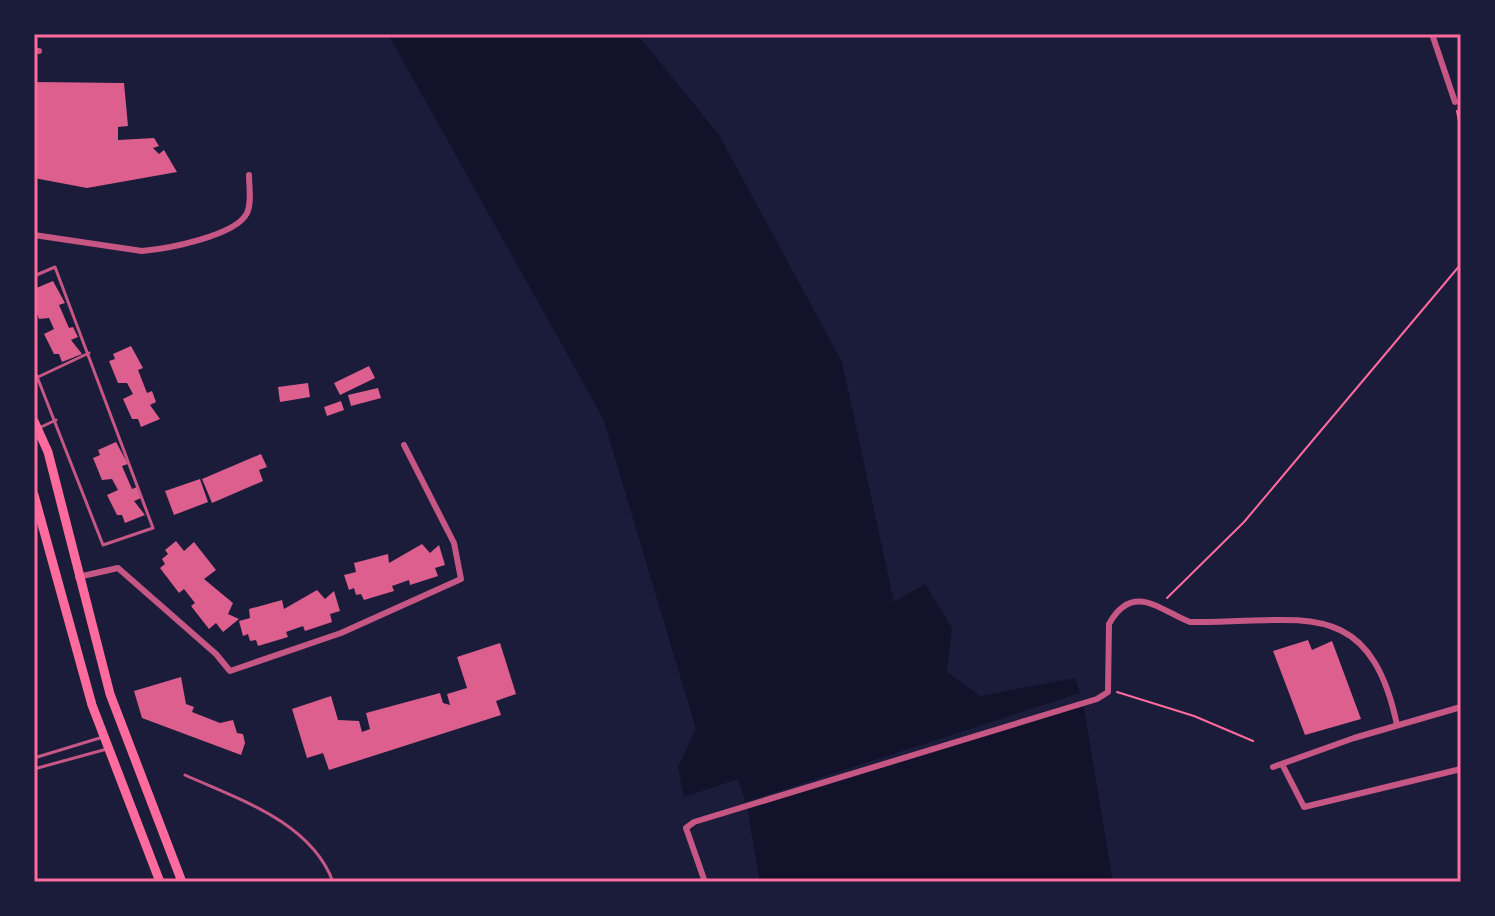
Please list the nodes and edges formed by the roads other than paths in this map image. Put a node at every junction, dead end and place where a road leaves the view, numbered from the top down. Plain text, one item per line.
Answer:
1 (1432, 34) edge
2 (1455, 102) road end
3 (249, 175) dead end
4 (34, 235) edge
5 (34, 276) edge
6 (89, 353) junction
7 (34, 369) edge
8 (38, 377) junction
9 (56, 420) junction
10 (36, 425) edge
11 (404, 445) dead end
12 (34, 495) edge
13 (78, 577) junction
14 (1461, 707) edge
15 (1397, 725) junction
16 (103, 737) junction
17 (107, 749) junction
18 (34, 758) edge
19 (1282, 764) junction
20 (1273, 767) dead end
21 (34, 769) edge
22 (1461, 769) edge
23 (185, 775) dead end
24 (144, 787) junction
25 (125, 795) junction
26 (160, 882) edge
27 (182, 882) edge
28 (333, 882) edge
29 (705, 882) edge

1 - 2 street
3 - 4 street
5 - 6 lane
6 - 8 lane
6 - 9 lane
7 - 8 lane
8 - 9 lane
9 - 10 lane
10 - 13 main road
11 - 13 street
12 - 16 main road
13 - 24 main road
14 - 15 street
15 - 19 street
15 - 29 street
16 - 17 main road
16 - 18 lane
17 - 21 lane
17 - 25 main road
19 - 20 street
19 - 22 street
23 - 28 lane
24 - 25 main road
24 - 27 main road
25 - 26 main road

